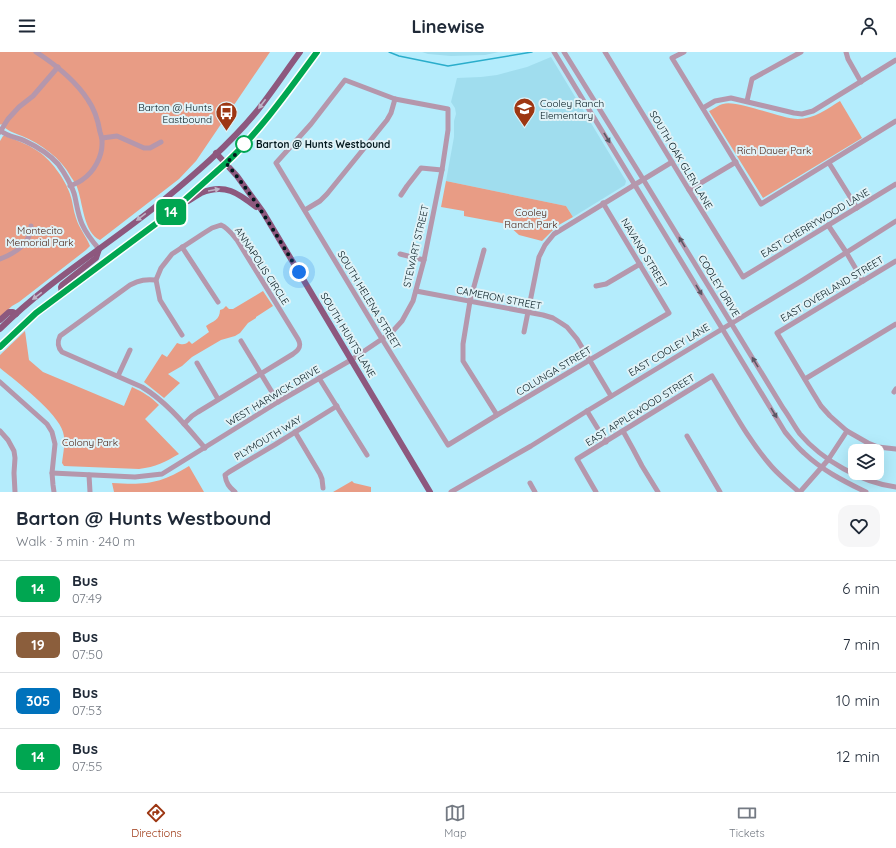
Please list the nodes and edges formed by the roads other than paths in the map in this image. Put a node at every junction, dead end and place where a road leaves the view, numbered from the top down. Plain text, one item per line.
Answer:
1 (36, 52) edge
2 (300, 52) edge
3 (317, 52) edge
4 (564, 52) edge
5 (605, 52) edge
6 (684, 52) edge
7 (801, 52) edge
8 (846, 52) edge
9 (555, 54) edge
10 (896, 60) edge
11 (570, 63) junction
12 (58, 67) junction
13 (563, 67) junction
14 (861, 82) junction
15 (395, 99) junction
16 (747, 101) junction
17 (703, 108) junction
18 (896, 121) edge
19 (0, 131) edge
20 (102, 138) junction
21 (161, 142) dead end
22 (216, 153) junction
23 (672, 162) junction
24 (736, 162) junction
25 (226, 163) junction
26 (829, 163) junction
27 (442, 170) junction
28 (643, 179) junction
29 (635, 184) junction
30 (896, 184) edge
31 (70, 186) junction
32 (689, 190) junction
33 (401, 195) dead end
34 (604, 203) junction
35 (179, 206) junction
36 (857, 208) junction
37 (305, 210) junction
38 (263, 212) junction
39 (896, 221) edge
40 (828, 225) junction
41 (31, 226) dead end
42 (182, 247) junction
43 (99, 249) junction
44 (484, 250) dead end
45 (846, 252) junction
46 (400, 254) dead end
47 (0, 259) edge
48 (424, 260) junction
49 (896, 261) edge
50 (640, 264) junction
51 (743, 277) joint
52 (156, 280) junction
53 (863, 281) junction
54 (596, 286) dead end
55 (416, 291) junction
56 (62, 294) junction
57 (470, 301) junction
58 (218, 302) dead end
59 (528, 312) junction
60 (669, 313) joint
61 (16, 314) junction
62 (0, 320) edge
63 (731, 323) junction
64 (896, 324) edge
65 (722, 328) junction
66 (0, 329) edge
67 (524, 332) dead end
68 (182, 335) dead end
69 (382, 340) junction
70 (241, 341) dead end
71 (0, 347) edge
72 (130, 350) dead end
73 (351, 360) junction
74 (590, 360) junction
75 (197, 363) dead end
76 (261, 374) junction
77 (118, 376) junction
78 (319, 378) junction
79 (805, 379) junction
80 (0, 382) edge
81 (611, 396) junction
82 (218, 400) junction
83 (278, 402) junction
84 (337, 406) junction
85 (587, 411) junction
86 (497, 415) junction
87 (184, 424) junction
88 (0, 431) edge
89 (623, 431) junction
90 (848, 431) junction
91 (295, 432) junction
92 (687, 436) dead end
93 (606, 442) junction
94 (448, 445) joint
95 (205, 448) junction
96 (896, 449) edge
97 (367, 454) dead end
98 (828, 460) junction
99 (821, 468) junction
100 (52, 473) junction
101 (89, 474) junction
102 (530, 483) dead end
103 (896, 487) edge
104 (323, 488) dead end
105 (15, 492) edge
106 (54, 492) edge
107 (90, 492) edge
108 (235, 492) edge
109 (430, 492) edge
110 (451, 492) edge
111 (535, 492) edge
112 (596, 492) edge
113 (658, 492) edge
114 (720, 492) edge
115 (800, 492) edge
116 (866, 492) edge

1 - 12 street
2 -> 22 main road
3 - 25 main road
4 - 11 street, COOLEY DRIVE
5 - 23 street, SOUTH OAK GLEN LANE
6 - 17 street
7 - 16 street
8 - 14 street
9 - 13 street, COOLEY DRIVE
10 - 14 street
11 - 13 street
11 - 28 street, COOLEY DRIVE
12 - 19 street
12 - 20 street
13 -> 29 street, COOLEY DRIVE
14 - 16 street
15 - 27 street, STEWART STREET
15 - 37 street
15 - 37 street, SOUTH HELENA STREET
16 - 17 street
17 - 24 street
18 - 26 street
19 - 31 street
20 - 21 street
20 - 31 street
22 - 25 main road, SOUTH HUNTS LANE
22 -> 43 main road
23 - 28 street
23 - 32 street, SOUTH OAK GLEN LANE
24 - 26 street
24 - 32 street
25 - 35 main road
25 - 38 main road, SOUTH HUNTS LANE
26 - 36 street
27 - 33 street
27 - 48 street, STEWART STREET
28 - 29 street
63 -> 28 street, COOLEY DRIVE
29 - 34 street
29 -> 65 street, COOLEY DRIVE
30 - 36 street, EAST CHERRYWOOD LANE
31 - 43 street
32 - 51 street, SOUTH OAK GLEN LANE
34 - 50 street, NAVANO STREET
34 - 59 street
35 -> 38 main road
35 - 56 main road
36 - 40 street, EAST CHERRYWOOD LANE
37 - 69 street, SOUTH HELENA STREET
38 - 73 main road, SOUTH HUNTS LANE
39 - 45 street, EAST COOLEY LANE
40 - 45 street
40 - 51 street, EAST CHERRYWOOD LANE
41 - 47 street
42 - 52 street, ANNAPOLIS CIRCLE
42 - 58 street
42 - 76 street, ANNAPOLIS CIRCLE
43 - 56 main road
43 -> 61 main road
44 - 57 street
45 - 53 street
45 - 63 street, EAST COOLEY LANE
46 - 48 street
48 - 55 street, STEWART STREET
49 - 53 street, EAST OVERLAND STREET
50 - 54 street
50 - 60 street, NAVANO STREET
52 - 68 street
52 - 77 street
53 - 79 street, EAST OVERLAND STREET
55 - 57 street, CAMERON STREET
55 - 69 street, STEWART STREET
56 - 71 main road
57 - 59 street, CAMERON STREET
57 - 86 street
59 - 67 street
59 - 74 street, CAMERON STREET
60 - 74 street, COLUNGA STREET
61 - 62 main road
61 - 66 main road
63 - 65 street, EAST COOLEY LANE
98 -> 63 street, COOLEY DRIVE
64 - 79 street
65 - 81 street, EAST COOLEY LANE
65 -> 99 street, COOLEY DRIVE
69 - 73 street, STEWART STREET
69 - 94 street, SOUTH HELENA STREET
70 - 76 street
72 - 77 street
73 - 78 street, WEST HARWICK DRIVE
73 - 109 main road, SOUTH HUNTS LANE
74 - 81 street, CAMERON STREET
74 - 86 street, COLUNGA STREET
75 - 82 street
76 - 82 street, ANNAPOLIS CIRCLE
76 - 83 street
77 - 87 street
78 - 83 street, WEST HARWICK DRIVE
78 - 84 street
79 - 90 street
80 - 100 street
81 - 85 street, EAST COOLEY LANE
82 - 87 street, ANNAPOLIS CIRCLE
83 - 95 street, WEST HARWICK DRIVE
84 - 91 street, PLYMOUTH WAY
84 - 97 street
85 - 93 street
85 - 110 street, EAST COOLEY LANE
86 - 94 street, COLUNGA STREET
87 - 95 street
88 - 105 street
89 - 93 street, EAST APPLEWOOD STREET
89 - 113 street
89 - 115 street, EAST APPLEWOOD STREET
90 - 96 street
90 - 98 street
91 - 104 street
91 - 108 street, PLYMOUTH WAY
92 - 114 street
93 - 112 street, EAST APPLEWOOD STREET
95 - 101 street, WEST HARWICK DRIVE
98 - 99 street
98 - 103 street, COOLEY DRIVE
99 - 115 street
99 - 116 street, COOLEY DRIVE
100 - 101 street, WEST HARWICK DRIVE
100 - 106 street
101 - 107 street
102 - 111 street

